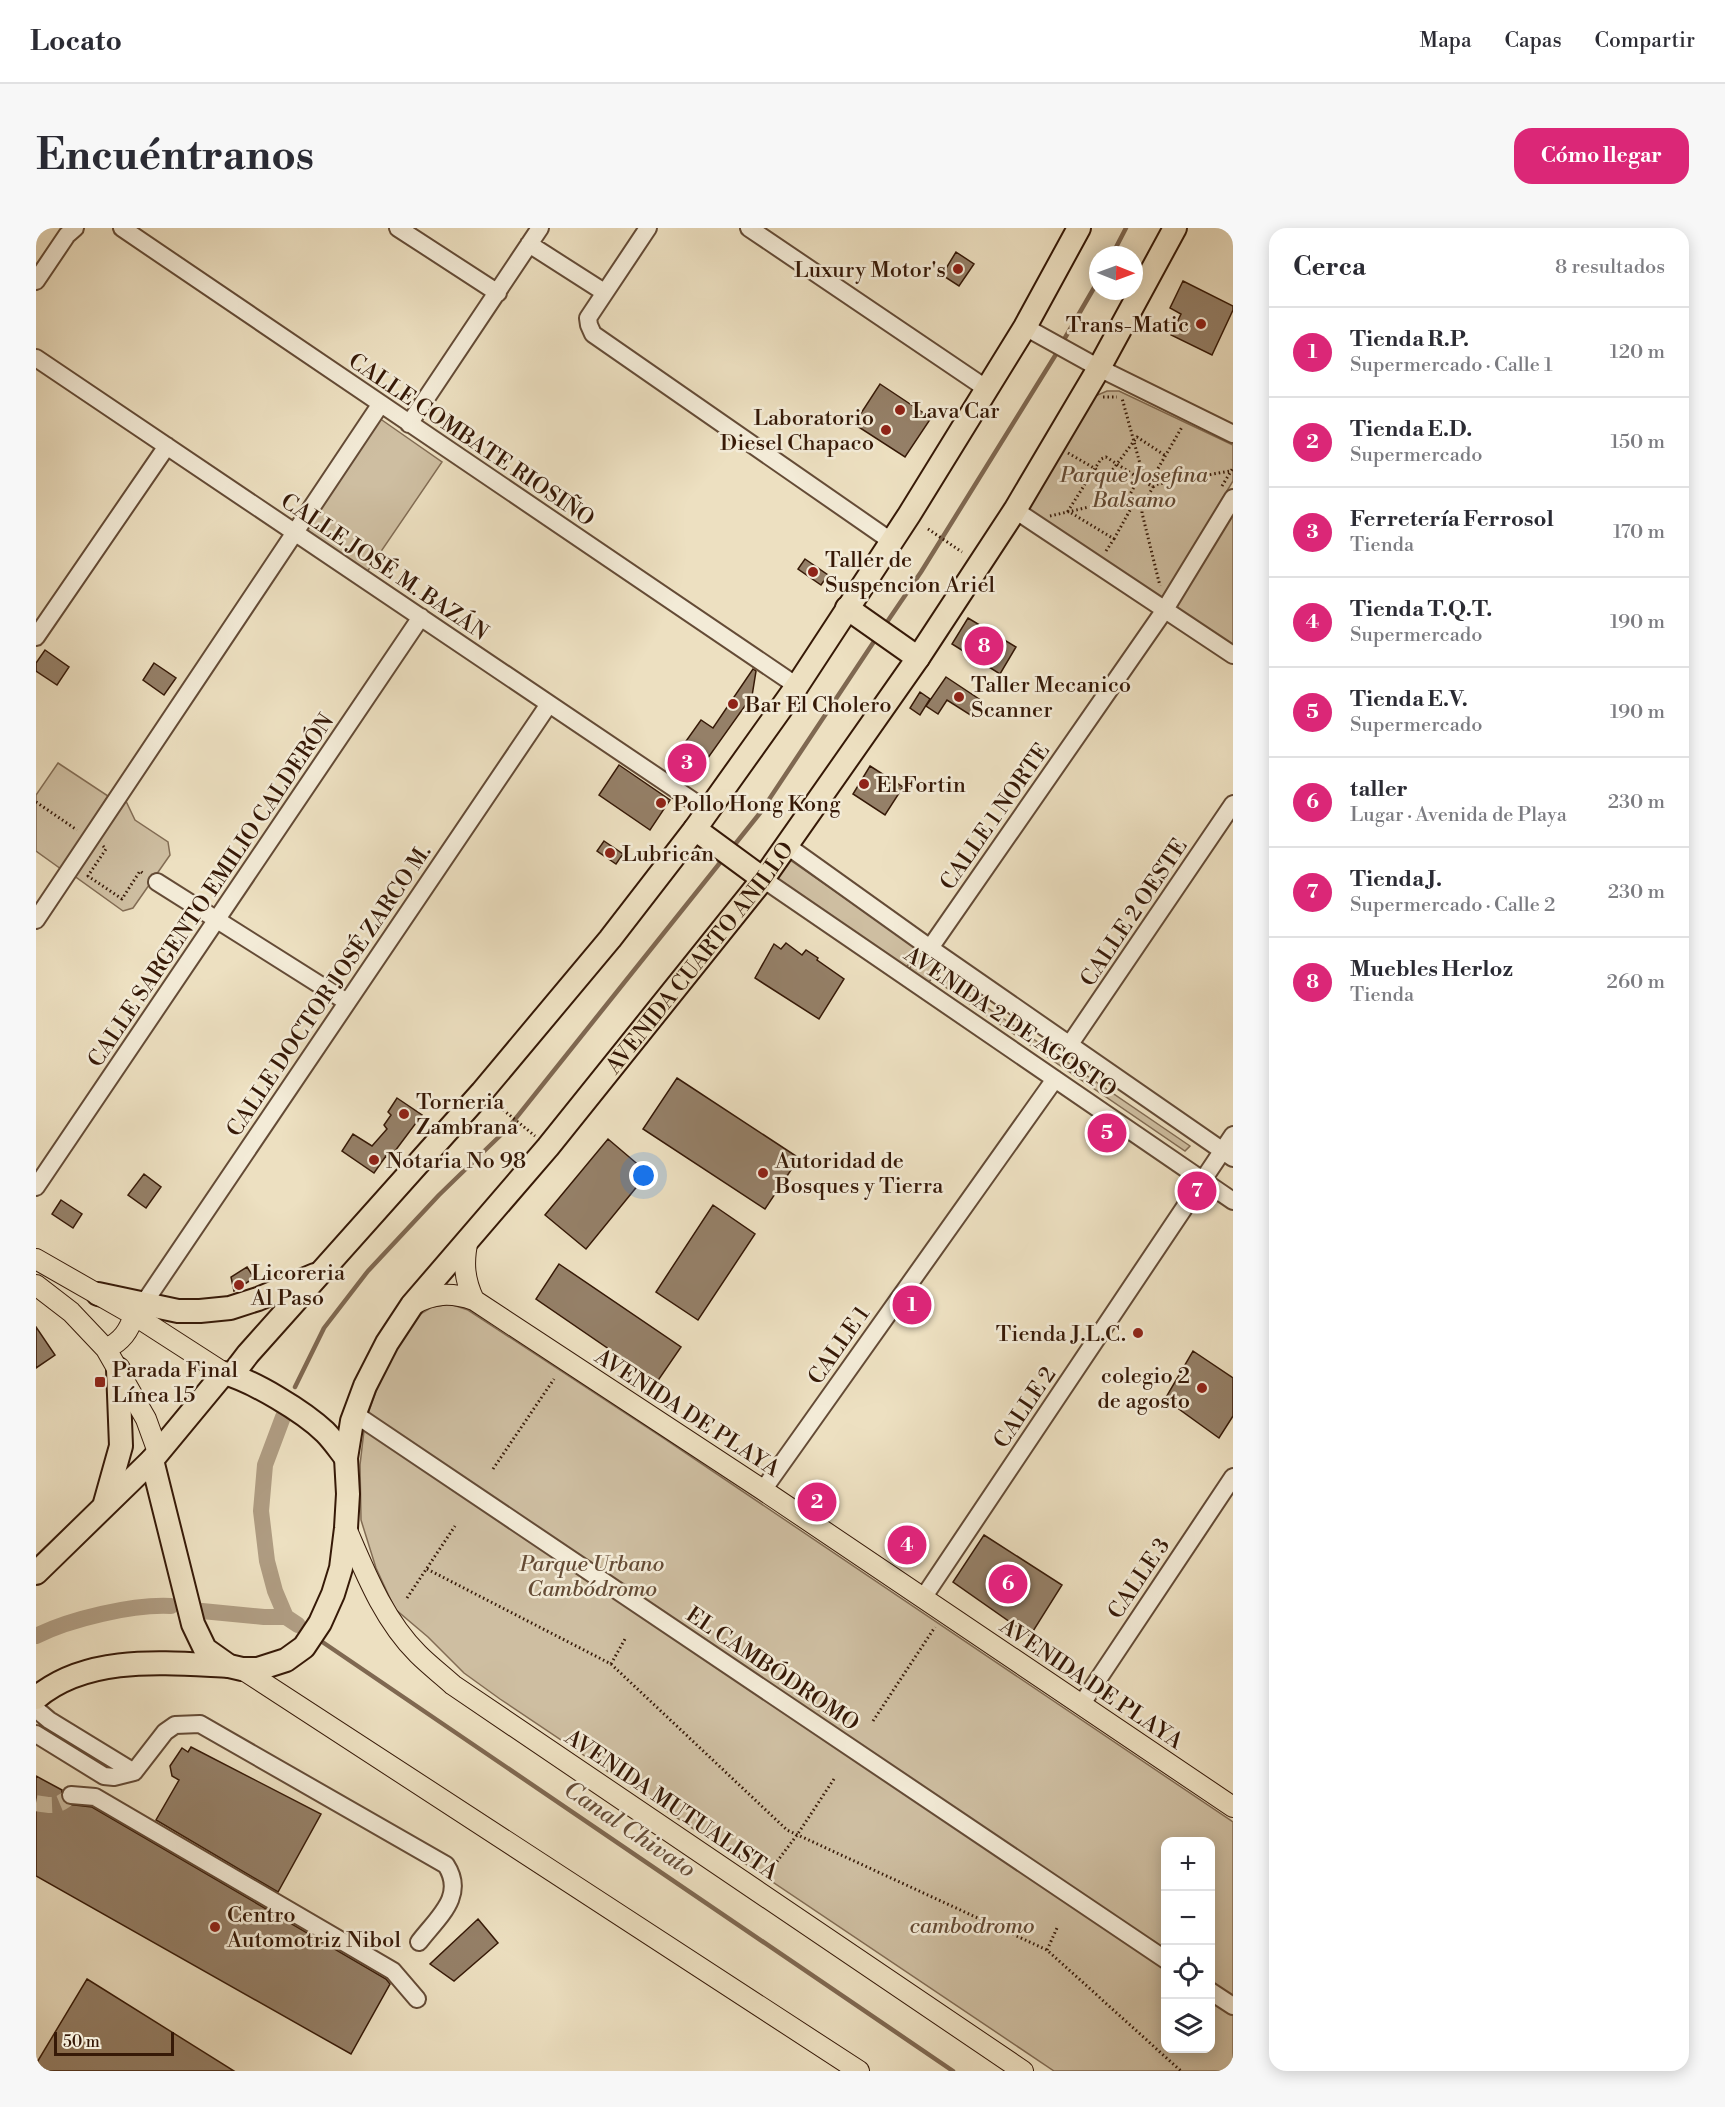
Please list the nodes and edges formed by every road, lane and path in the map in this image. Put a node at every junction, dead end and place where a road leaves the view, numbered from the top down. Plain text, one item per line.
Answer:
1 (122, 228) edge
2 (398, 228) edge
3 (540, 228) edge
4 (648, 228) edge
5 (749, 228) edge
6 (1174, 228) edge
7 (66, 230) edge
8 (1071, 231) edge
9 (529, 244) junction
10 (36, 280) edge
11 (604, 292) junction
12 (498, 293) junction
13 (1035, 332) junction
14 (36, 358) edge
15 (1100, 368) junction
16 (987, 389) junction
17 (1098, 402) dead end
18 (380, 405) junction
19 (409, 424) junction
20 (1182, 427) dead end
21 (1233, 434) edge
22 (1133, 440) junction
23 (166, 446) junction
24 (1067, 452) dead end
25 (1166, 456) junction
26 (1116, 463) junction
27 (1094, 469) junction
28 (1232, 470) edge
29 (1139, 478) junction
30 (1147, 483) junction
31 (1153, 487) junction
32 (1226, 494) edge
33 (1128, 498) junction
34 (1134, 502) junction
35 (1142, 507) junction
36 (1015, 510) junction
37 (1068, 511) junction
38 (1053, 524) dead end
39 (928, 529) dead end
40 (295, 533) junction
41 (1114, 539) junction
42 (891, 541) junction
43 (962, 552) dead end
44 (1103, 555) dead end
45 (1166, 577) dead end
46 (1164, 611) junction
47 (853, 613) junction
48 (421, 617) junction
49 (36, 637) edge
50 (912, 654) junction
51 (1233, 655) edge
52 (797, 686) junction
53 (549, 704) junction
54 (1233, 804) edge
55 (708, 811) junction
56 (701, 834) junction
57 (786, 845) junction
58 (755, 873) junction
59 (157, 882) dead end
60 (36, 920) edge
61 (216, 920) junction
62 (930, 948) junction
63 (347, 1002) junction
64 (1070, 1044) junction
65 (1054, 1079) junction
66 (500, 1107) dead end
67 (531, 1133) dead end
68 (1233, 1135) edge
69 (1228, 1155) edge
70 (1203, 1180) junction
71 (36, 1187) edge
72 (1233, 1201) edge
73 (468, 1239) junction
74 (36, 1259) edge
75 (322, 1272) junction
76 (36, 1285) edge
77 (98, 1294) joint
78 (474, 1300) junction
79 (412, 1305) junction
80 (139, 1309) junction
81 (106, 1349) junction
82 (118, 1369) junction
83 (228, 1374) junction
84 (554, 1379) dead end
85 (355, 1414) junction
86 (155, 1456) junction
87 (346, 1458) junction
88 (493, 1469) dead end
89 (1233, 1477) edge
90 (763, 1490) junction
91 (105, 1506) junction
92 (455, 1526) dead end
93 (346, 1528) junction
94 (427, 1569) junction
95 (36, 1573) edge
96 (407, 1598) dead end
97 (923, 1598) junction
98 (944, 1613) junction
99 (625, 1639) dead end
100 (611, 1664) junction
101 (236, 1667) junction
102 (36, 1698) edge
103 (1081, 1705) junction
104 (36, 1709) edge
105 (873, 1721) dead end
106 (36, 1734) edge
107 (134, 1772) junction
108 (834, 1779) dead end
109 (71, 1796) tunnel mouth
110 (1233, 1806) edge
111 (797, 1835) junction
112 (756, 1889) junction
113 (1057, 1928) dead end
114 (419, 1942) dead end
115 (1047, 1950) junction
116 (1161, 1957) edge
117 (1215, 1994) edge
118 (417, 1999) dead end
119 (1233, 2006) edge
120 (859, 2071) edge
121 (1023, 2071) edge
122 (1181, 2071) edge

1 - 18 street, CALLE COMBATE RIOSIÑO
2 - 12 street
3 - 9 street
4 - 11 street
5 - 16 street
6 - 15 highway, AVENIDA CUARTO ANILLO
7 - 10 street
8 - 13 highway
9 - 11 street
9 - 12 street
11 - 42 street
12 - 19 street
13 - 15 street
13 - 16 highway
14 - 23 street, CALLE JOSÉ M. BAZÁN
15 - 21 street
15 - 36 highway, AVENIDA CUARTO ANILLO
16 - 42 highway
17 - 22 path
18 - 19 street, CALLE COMBATE RIOSIÑO
18 - 40 street
19 - 52 street, CALLE COMBATE RIOSIÑO
20 - 25 path
22 - 25 path
22 - 26 path
22 - 30 path
23 - 40 street, CALLE JOSÉ M. BAZÁN
23 - 49 street
24 - 27 path
25 - 30 path
26 - 27 path
26 - 27 path
26 - 29 path
27 - 37 path
28 - 31 path
28 - 32 path
29 - 30 path
29 - 33 path
30 - 31 path
31 - 35 path
32 - 46 street, CALLE 1 NORTE
33 - 34 path
33 - 37 path
34 - 35 path
34 - 41 path
35 - 45 path
36 - 46 street
36 - 50 highway, AVENIDA CUARTO ANILLO
37 - 38 path
37 - 41 path
39 - 43 path
40 - 48 street, CALLE JOSÉ M. BAZÁN
40 - 60 street
41 - 44 path
42 - 47 highway
46 - 51 street
46 - 62 street, CALLE 1 NORTE
47 - 50 highway
47 - 52 highway
48 - 53 street, CALLE JOSÉ M. BAZÁN
48 - 61 street, CALLE SARGENTO EMILIO CALDERÓN
50 - 57 highway, AVENIDA CUARTO ANILLO
52 - 55 highway
53 - 55 street, CALLE JOSÉ M. BAZÁN
53 - 63 street, CALLE DOCTOR JOSÉ ZARCO M.
54 - 64 street, CALLE 2 OESTE
55 - 56 highway
56 - 58 highway
56 - 75 highway
57 - 58 highway, AVENIDA CUARTO ANILLO
57 - 62 street, AVENIDA 2 DE AGOSTO
58 - 65 street, AVENIDA 2 DE AGOSTO
58 - 73 highway, AVENIDA CUARTO ANILLO
59 - 61 street
61 - 63 street
61 - 71 street, CALLE SARGENTO EMILIO CALDERÓN
62 - 64 street, AVENIDA 2 DE AGOSTO
63 - 80 street, CALLE DOCTOR JOSÉ ZARCO M.
64 - 69 street, AVENIDA 2 DE AGOSTO
65 - 70 street, AVENIDA 2 DE AGOSTO
65 - 90 street, CALLE 1
66 - 67 path
68 - 69 street, CALLE 2
69 - 70 street, CALLE 2
70 - 72 street, AVENIDA 2 DE AGOSTO
70 - 97 street, CALLE 2
73 - 78 main road
73 - 79 highway, AVENIDA CUARTO ANILLO
74 - 77 main road
75 - 80 highway
75 - 83 highway
76 - 81 main road
77 - 80 highway
78 - 79 main road, AVENIDA DE PLAYA
78 - 90 main road, AVENIDA DE PLAYA
79 - 85 highway, AVENIDA CUARTO ANILLO
80 - 81 main road
80 - 83 main road
81 - 82 main road
82 - 86 main road
82 - 91 highway
83 - 86 highway
83 - 87 highway
84 - 88 path
85 - 87 highway, AVENIDA CUARTO ANILLO
85 - 116 street, EL CAMBÓDROMO
86 - 91 highway
86 - 101 highway
87 - 93 highway, AVENIDA CUARTO ANILLO
89 - 103 street, CALLE 3
90 - 97 main road, AVENIDA DE PLAYA
91 - 95 highway
92 - 94 path
93 - 101 highway, AVENIDA CUARTO ANILLO
93 - 112 main road, AVENIDA MUTUALISTA
94 - 96 path
94 - 100 path
97 - 98 main road, AVENIDA DE PLAYA
98 - 103 main road, AVENIDA DE PLAYA
98 - 105 path
99 - 100 path
100 - 111 path
101 - 102 highway
101 - 120 main road
103 - 110 main road, AVENIDA DE PLAYA
104 - 107 street
106 - 107 street
107 - 114 street
108 - 111 path
109 - 118 street
111 - 112 path
111 - 115 path
112 - 121 main road, AVENIDA MUTUALISTA
113 - 115 path
115 - 122 path
117 - 119 street

